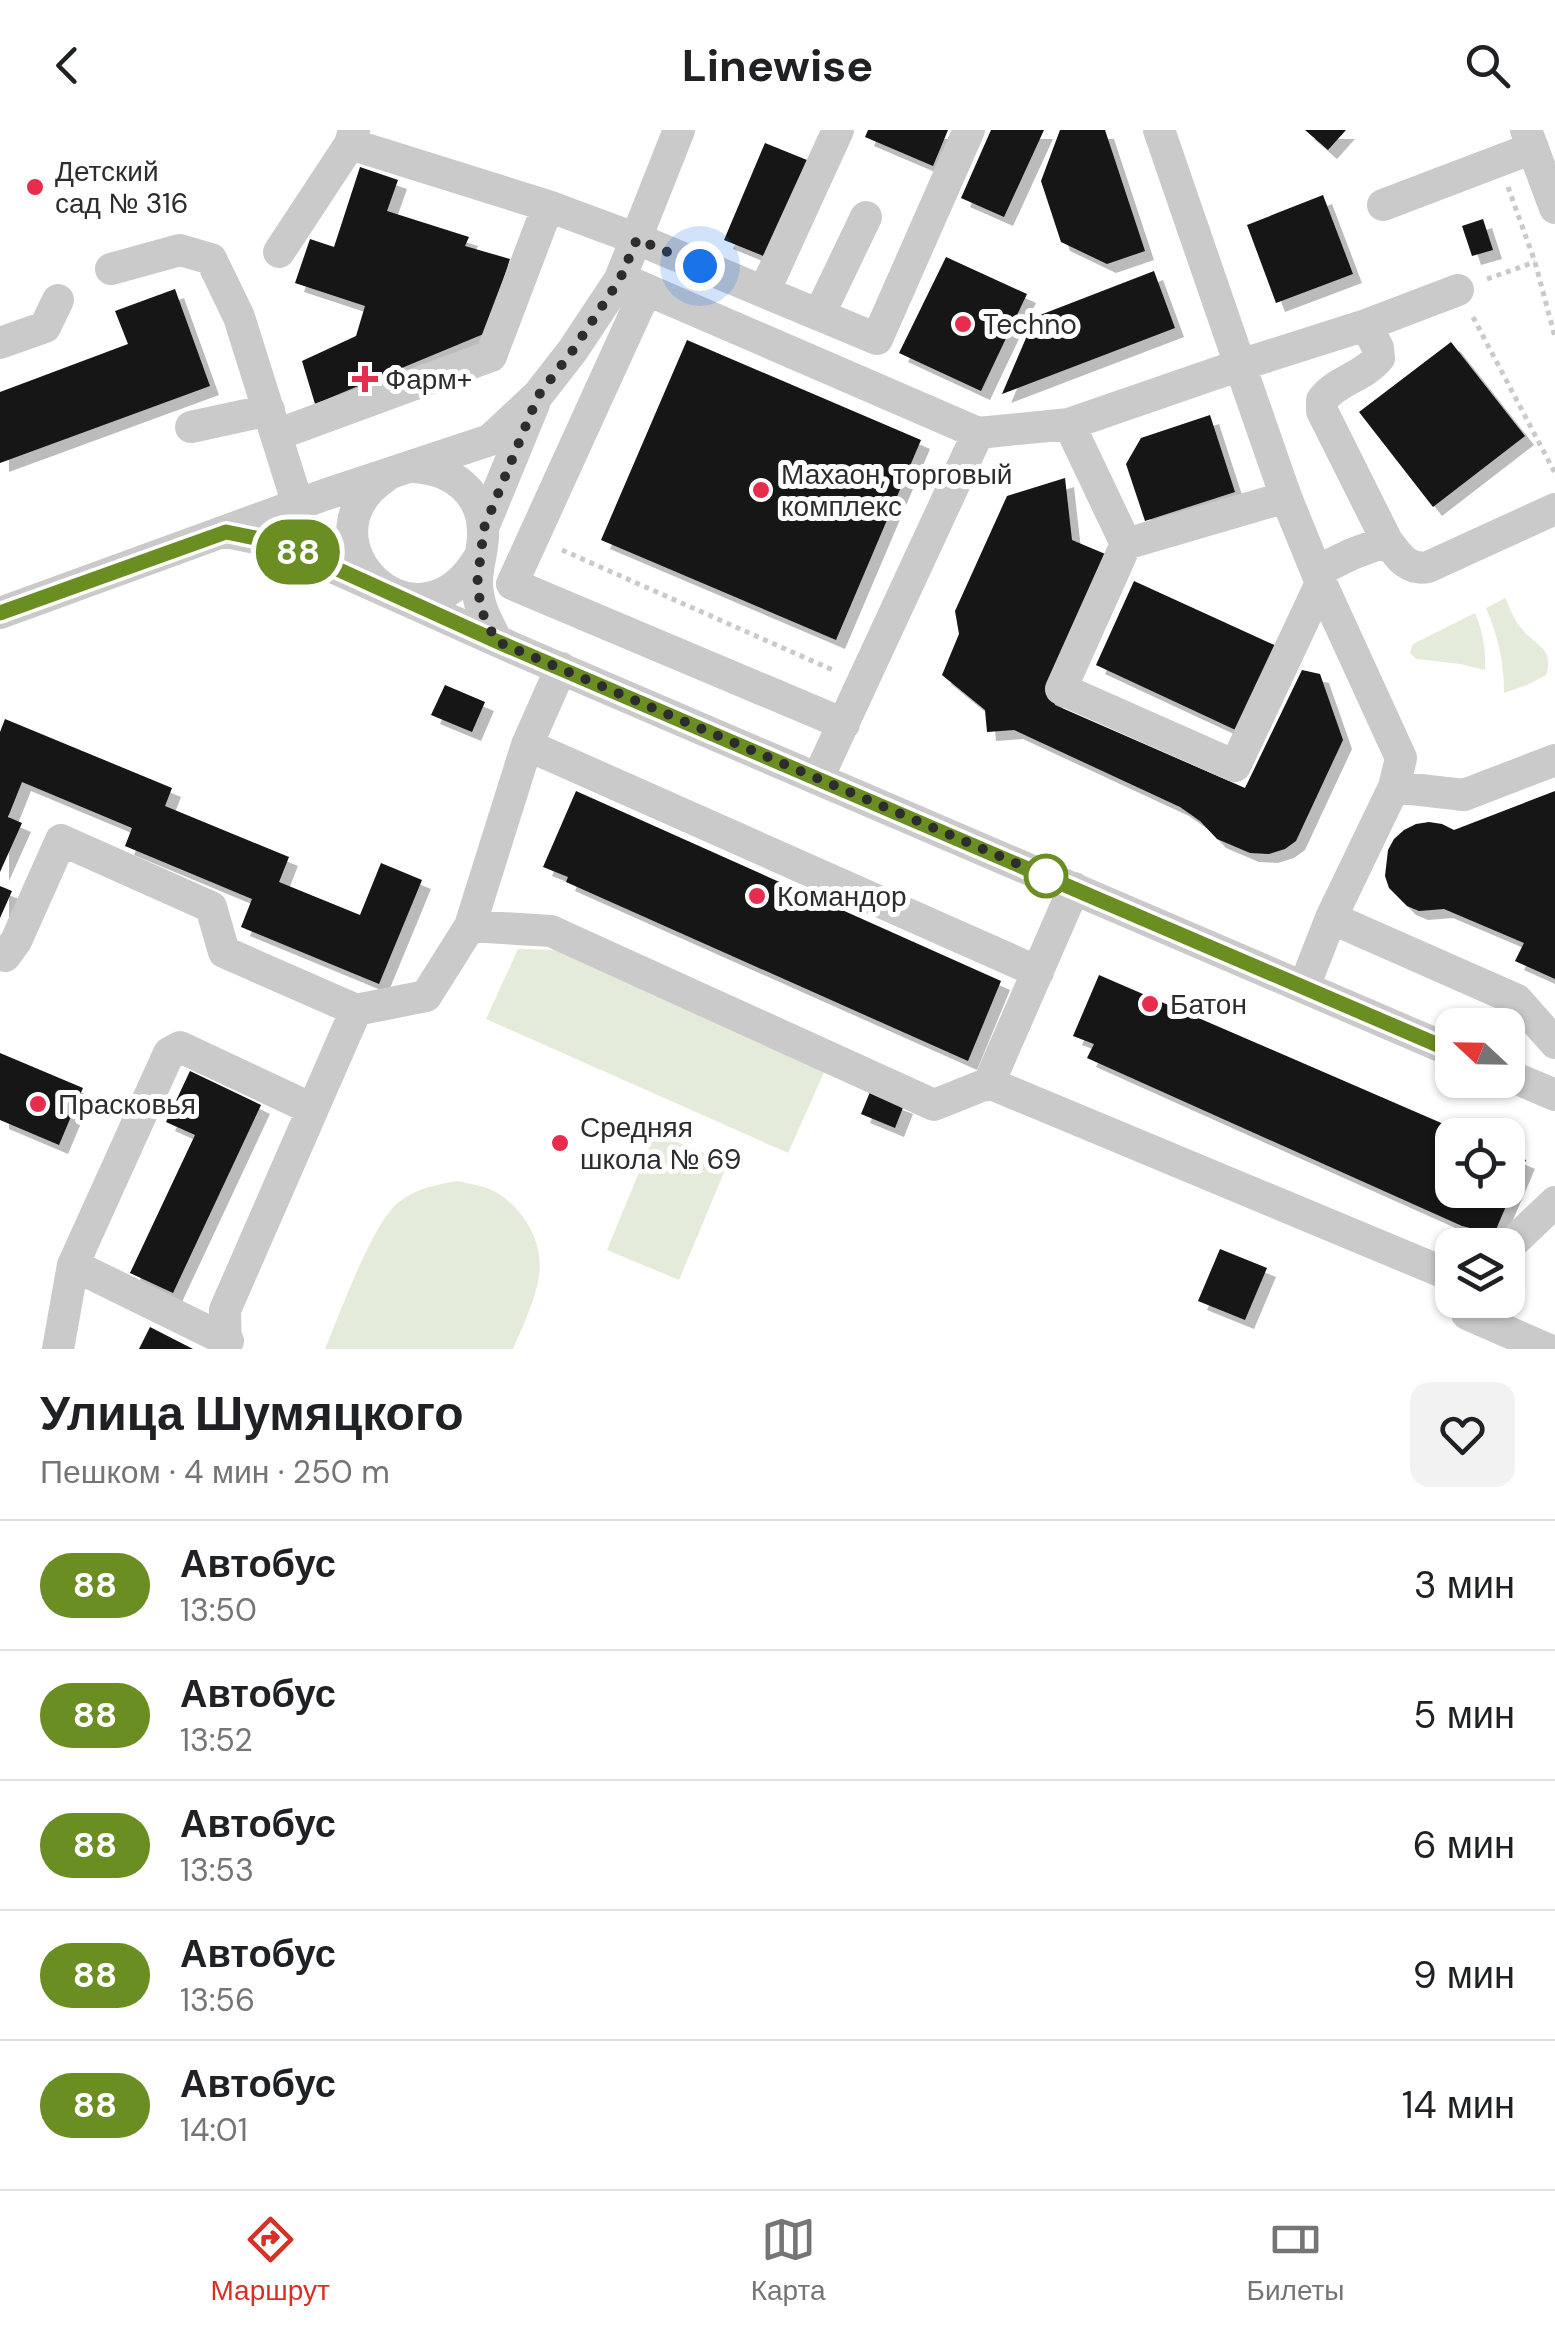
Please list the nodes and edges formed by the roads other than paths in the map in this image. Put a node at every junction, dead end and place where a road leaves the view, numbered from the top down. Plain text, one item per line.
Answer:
1 (679, 130) edge
2 (838, 130) edge
3 (969, 130) edge
4 (1160, 130) edge
5 (352, 137) edge
6 (1530, 139) edge
7 (1382, 205) dead end
8 (548, 206) junction
9 (1555, 208) edge
10 (866, 217) dead end
11 (637, 239) junction
12 (279, 252) dead end
13 (111, 269) dead end
14 (634, 284) junction
15 (1458, 290) road end
16 (764, 292) junction
17 (58, 300) dead end
18 (820, 315) junction
19 (1366, 324) junction
20 (0, 343) edge
21 (1240, 365) junction
22 (538, 396) junction
23 (273, 422) junction
24 (1069, 424) junction
25 (191, 427) dead end
26 (978, 433) junction
27 (400, 470) junction
28 (1286, 497) junction
29 (298, 506) junction
30 (1555, 509) edge
31 (226, 532) junction
32 (1387, 541) junction
33 (482, 542) junction
34 (1126, 544) junction
35 (1319, 577) junction
36 (384, 590) junction
37 (0, 613) edge
38 (496, 641) junction
39 (561, 668) junction
40 (844, 724) junction
41 (527, 745) junction
42 (1555, 760) edge
43 (818, 778) junction
44 (1394, 788) junction
45 (1074, 888) junction
46 (1331, 918) junction
47 (470, 926) junction
48 (0, 954) edge
49 (1038, 972) junction
50 (1304, 987) junction
51 (356, 1010) junction
52 (1435, 1044) edge
53 (1555, 1044) edge
54 (1525, 1080) edge
55 (990, 1082) junction
56 (1553, 1089) edge
57 (312, 1109) junction
58 (1555, 1202) edge
59 (1525, 1231) edge
60 (73, 1265) junction
61 (1435, 1269) edge
62 (1476, 1318) edge
63 (227, 1345) edge
64 (58, 1349) edge
65 (1547, 1349) edge

1 - 11 street
2 - 16 street
3 - 18 street
4 - 21 street
5 - 8 street
5 - 12 street
6 - 7 street
6 - 9 street
8 - 11 street
8 - 23 street
10 - 18 street
11 - 14 street
11 - 16 street
13 - 23 street
14 - 22 street
14 - 26 street
14 - 40 street
15 - 19 street
16 - 18 street
17 - 20 street
19 - 21 street
19 - 32 street
21 - 24 street
21 - 28 street
22 - 27 street
22 - 33 street
23 - 25 street
23 - 29 street
24 - 26 street
24 - 34 street
26 - 40 street
27 - 29 street
27 - 33 street
27 - 36 street
28 - 34 street
28 - 35 street
29 - 31 street
30 - 32 street
31 - 36 street
31 - 37 street
32 - 35 street
33 - 36 street
33 - 38 street
34 - 35 street
35 - 44 street
36 - 38 street
38 - 39 street
39 - 41 street
39 - 43 street
40 - 43 street
41 - 47 street
41 - 49 street
42 - 44 street
43 - 45 street
44 - 46 street
45 - 49 street
45 - 50 street
46 - 50 street
46 - 53 street
47 - 51 street
47 - 55 street
48 - 51 street
49 - 55 street
50 - 52 street
51 - 57 street
54 - 56 street
55 - 61 street
57 - 60 street
57 - 63 street
58 - 59 street
60 - 63 street
60 - 64 street
62 - 65 street

